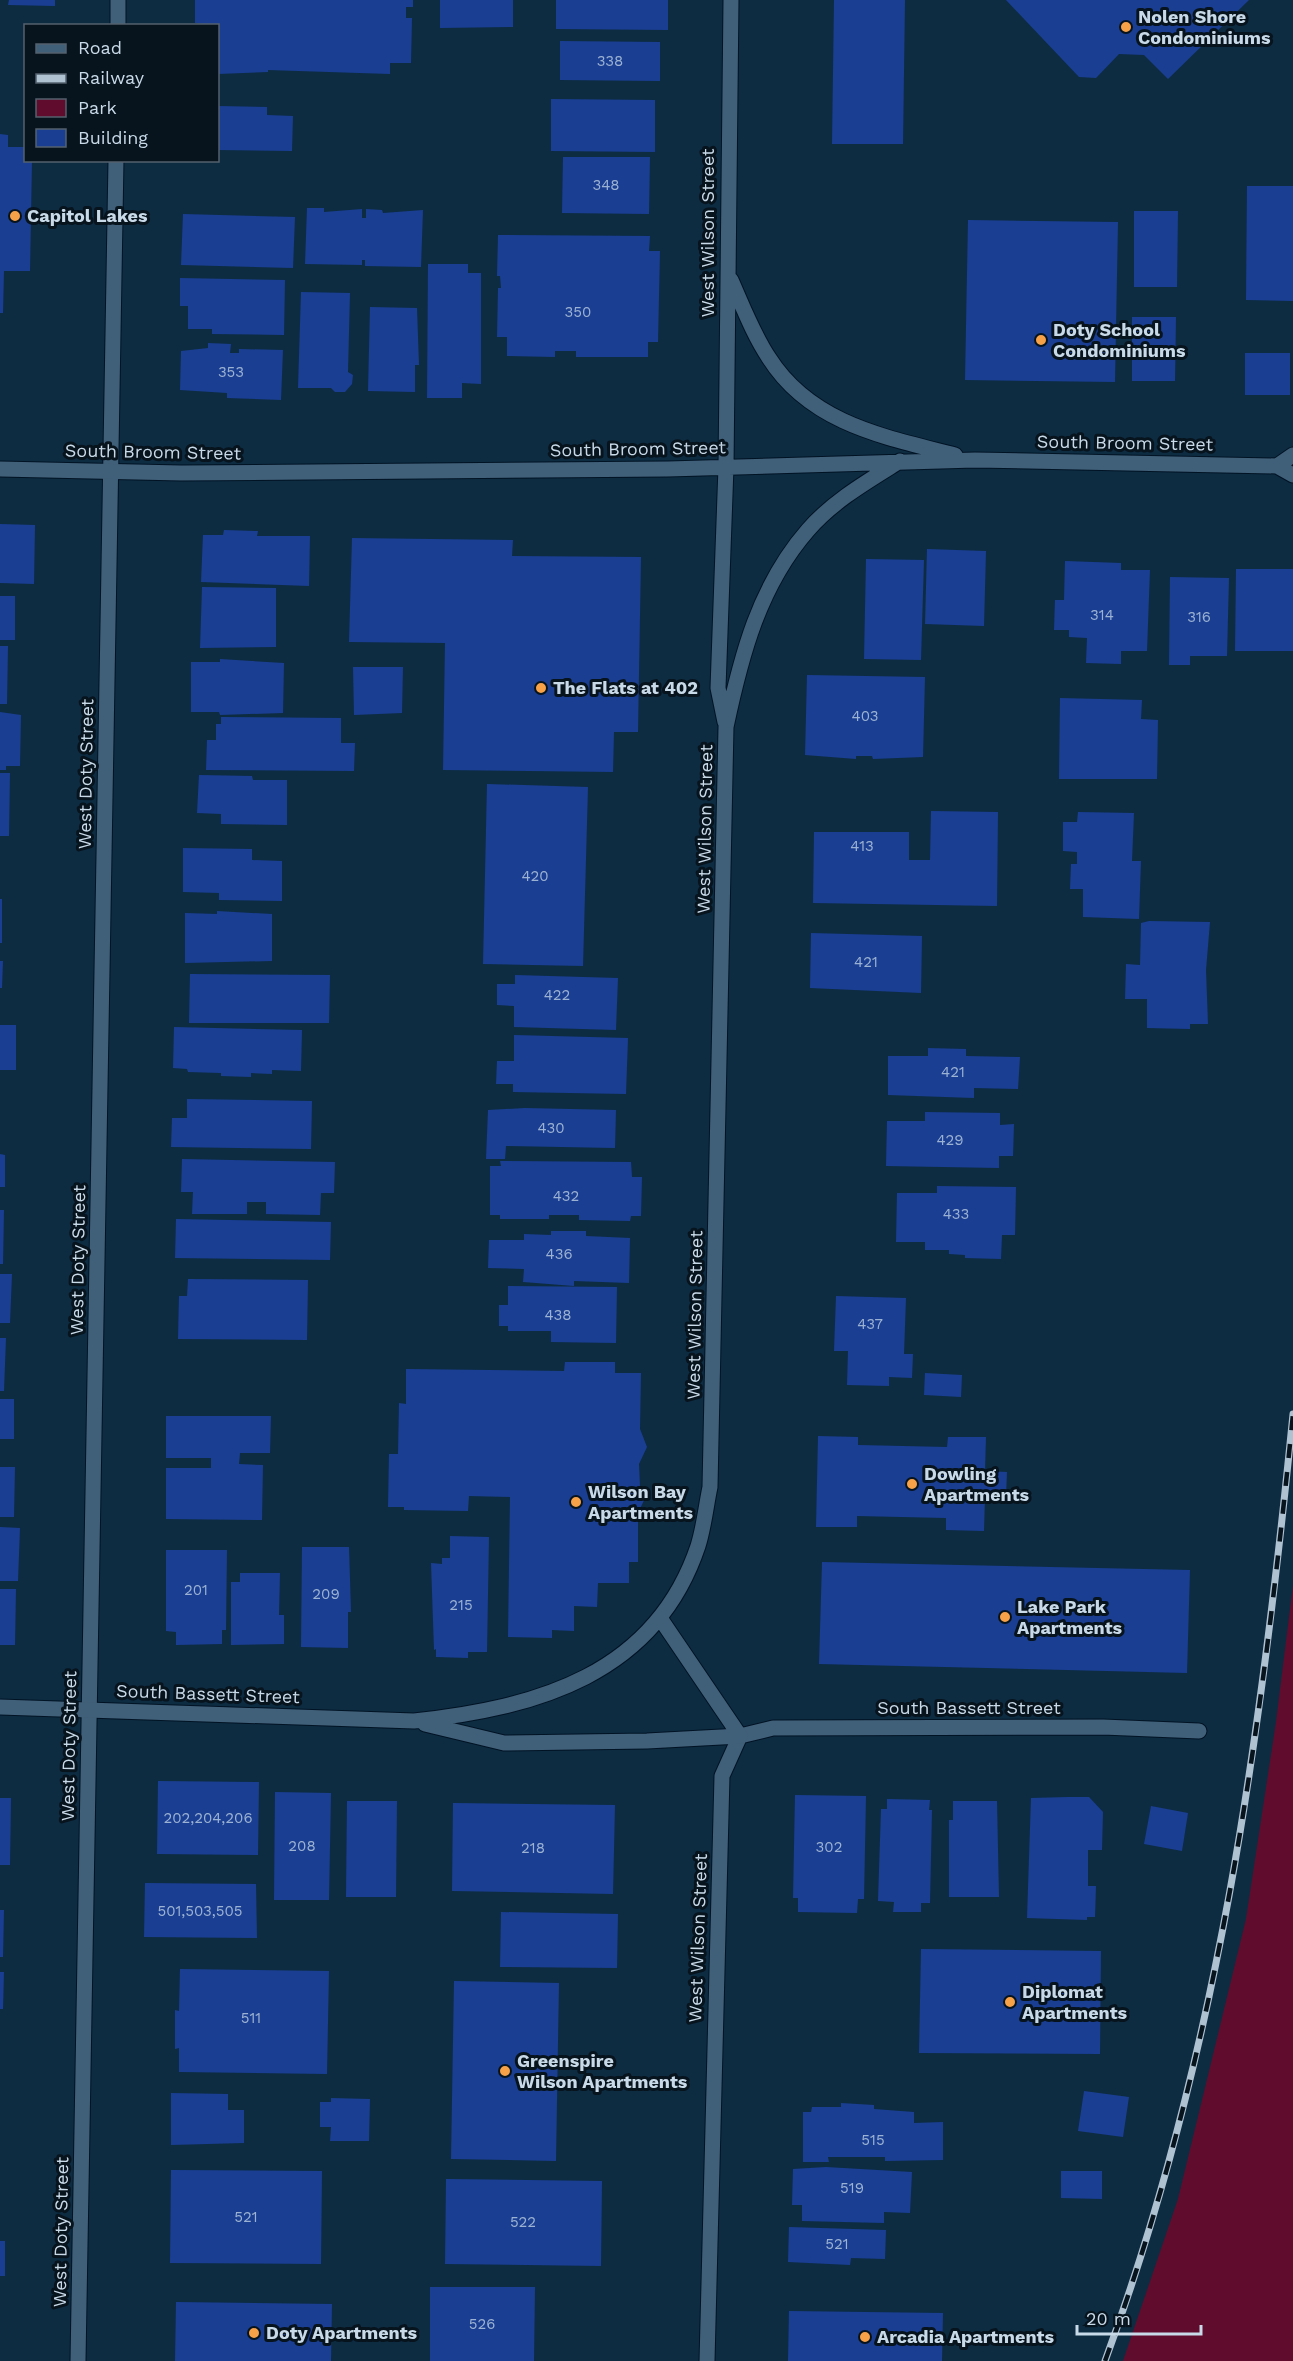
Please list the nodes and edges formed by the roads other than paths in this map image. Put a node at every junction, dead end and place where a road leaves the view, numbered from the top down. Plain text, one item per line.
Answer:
1 (118, 0) edge
2 (731, 0) edge
3 (118, 24) edge
4 (116, 162) edge
5 (728, 273) junction
6 (1293, 455) edge
7 (975, 460) junction
8 (900, 461) junction
9 (1277, 466) junction
10 (726, 467) junction
11 (0, 469) edge
12 (110, 471) junction
13 (1293, 475) edge
14 (726, 728) junction
15 (660, 1618) junction
16 (0, 1707) edge
17 (90, 1708) junction
18 (414, 1721) junction
19 (1199, 1731) dead end
20 (740, 1736) junction
21 (78, 2361) edge
22 (707, 2361) edge

1 - 3 street
2 - 5 street, West Wilson Street
4 - 12 street, West Doty Street
5 - 7 street
5 - 10 street, West Wilson Street
6 - 9 street
7 - 8 street, South Broom Street
7 - 9 street, South Broom Street
8 - 10 street, South Broom Street
8 - 14 street
9 - 13 street, South Broom Street
10 - 12 street, South Broom Street
10 - 14 street, West Wilson Street
11 - 12 street, South Broom Street
12 - 17 street, West Doty Street
14 - 15 street, West Wilson Street
15 - 18 street, West Wilson Street
15 - 20 street
16 - 17 street, South Bassett Street
17 - 18 street, South Bassett Street
17 - 21 street, West Doty Street
18 - 20 street, South Bassett Street
19 - 20 street, South Bassett Street
20 - 22 street, West Wilson Street

